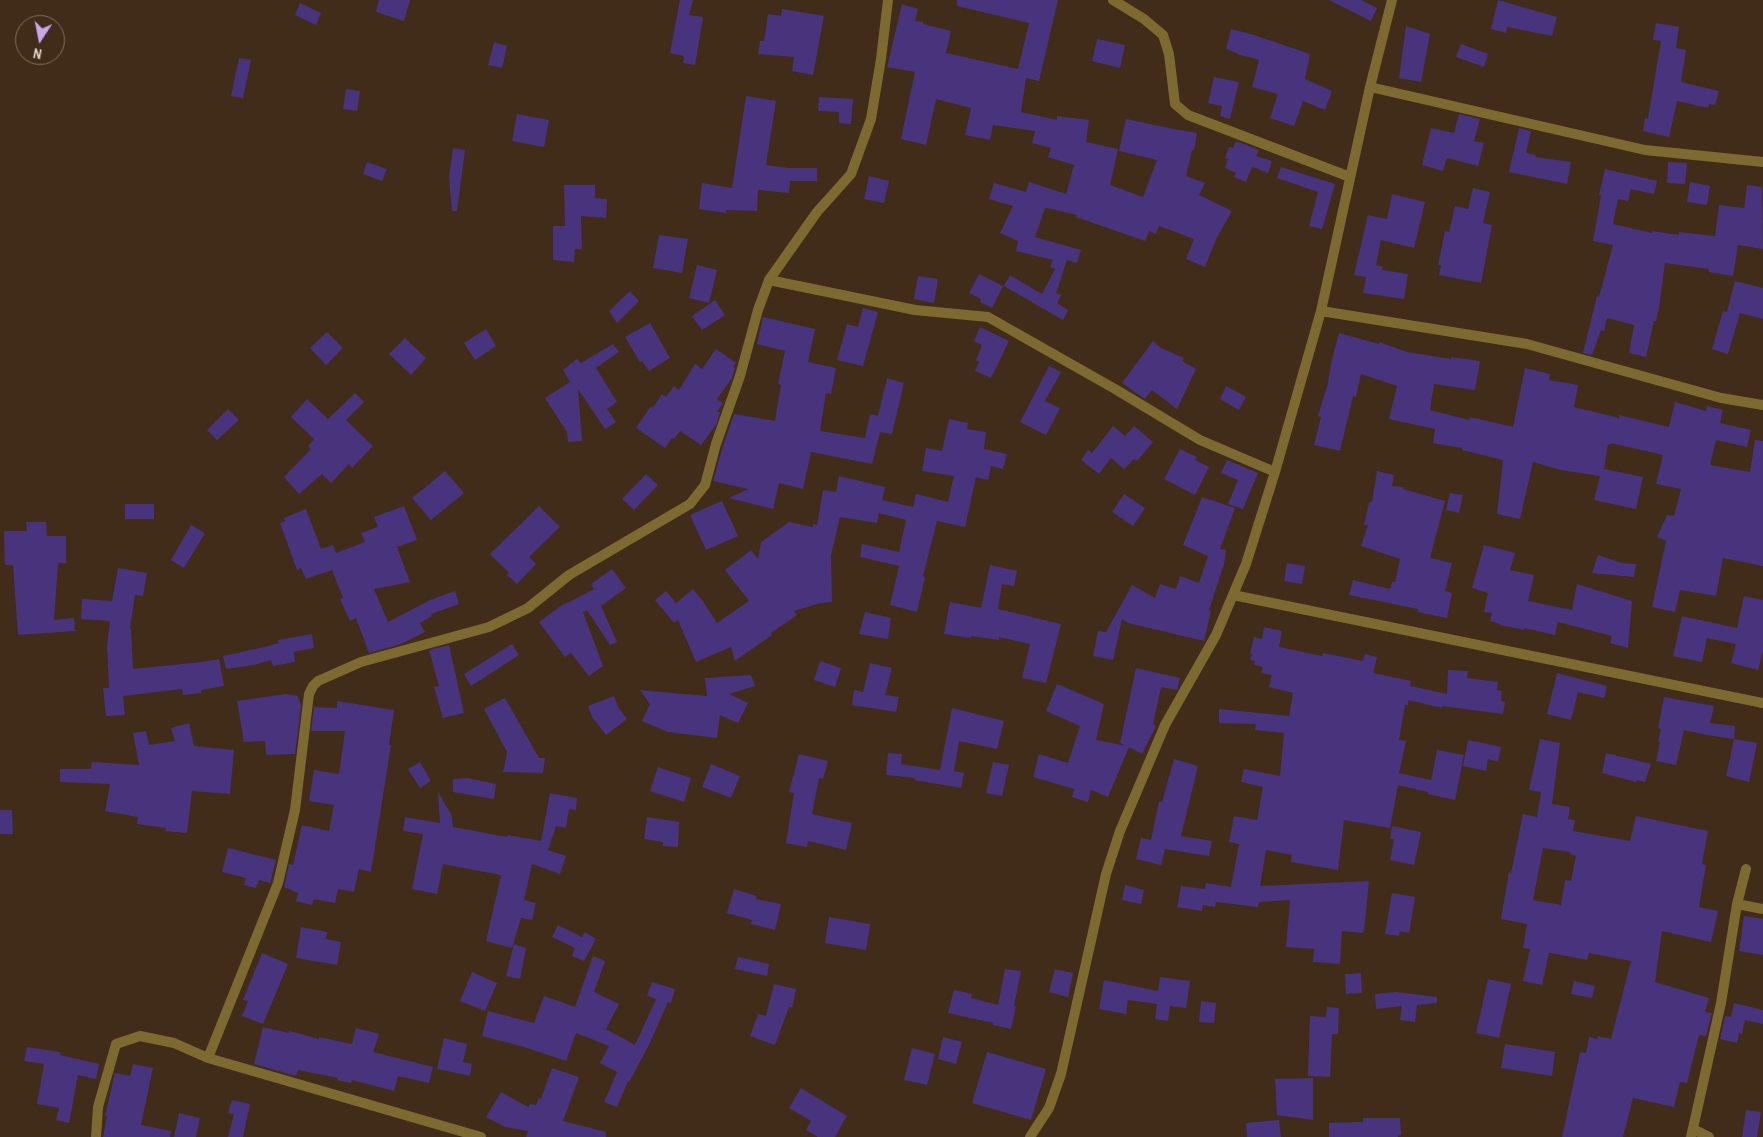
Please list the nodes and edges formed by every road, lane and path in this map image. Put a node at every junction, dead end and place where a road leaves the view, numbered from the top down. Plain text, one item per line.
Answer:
1 (888, 0) edge
2 (1113, 0) edge
3 (1392, 0) edge
4 (1370, 87) junction
5 (1763, 162) edge
6 (1350, 177) junction
7 (769, 280) junction
8 (1321, 311) junction
9 (1763, 405) edge
10 (1275, 472) junction
11 (1233, 595) junction
12 (1763, 703) edge
13 (1746, 869) dead end
14 (1737, 904) junction
15 (1763, 909) edge
16 (208, 1058) junction
17 (1692, 1133) edge
18 (96, 1137) edge
19 (481, 1137) edge
20 (1030, 1137) edge
21 (1709, 1137) edge

1 - 7 street
2 - 6 street
3 - 4 street
4 - 5 street
4 - 6 street
6 - 8 street
7 - 10 street
7 - 16 street
8 - 9 street
8 - 10 street
10 - 11 street
11 - 12 street
11 - 20 street
13 - 14 street
14 - 15 street
14 - 17 street
16 - 18 street
16 - 19 street
17 - 21 street

